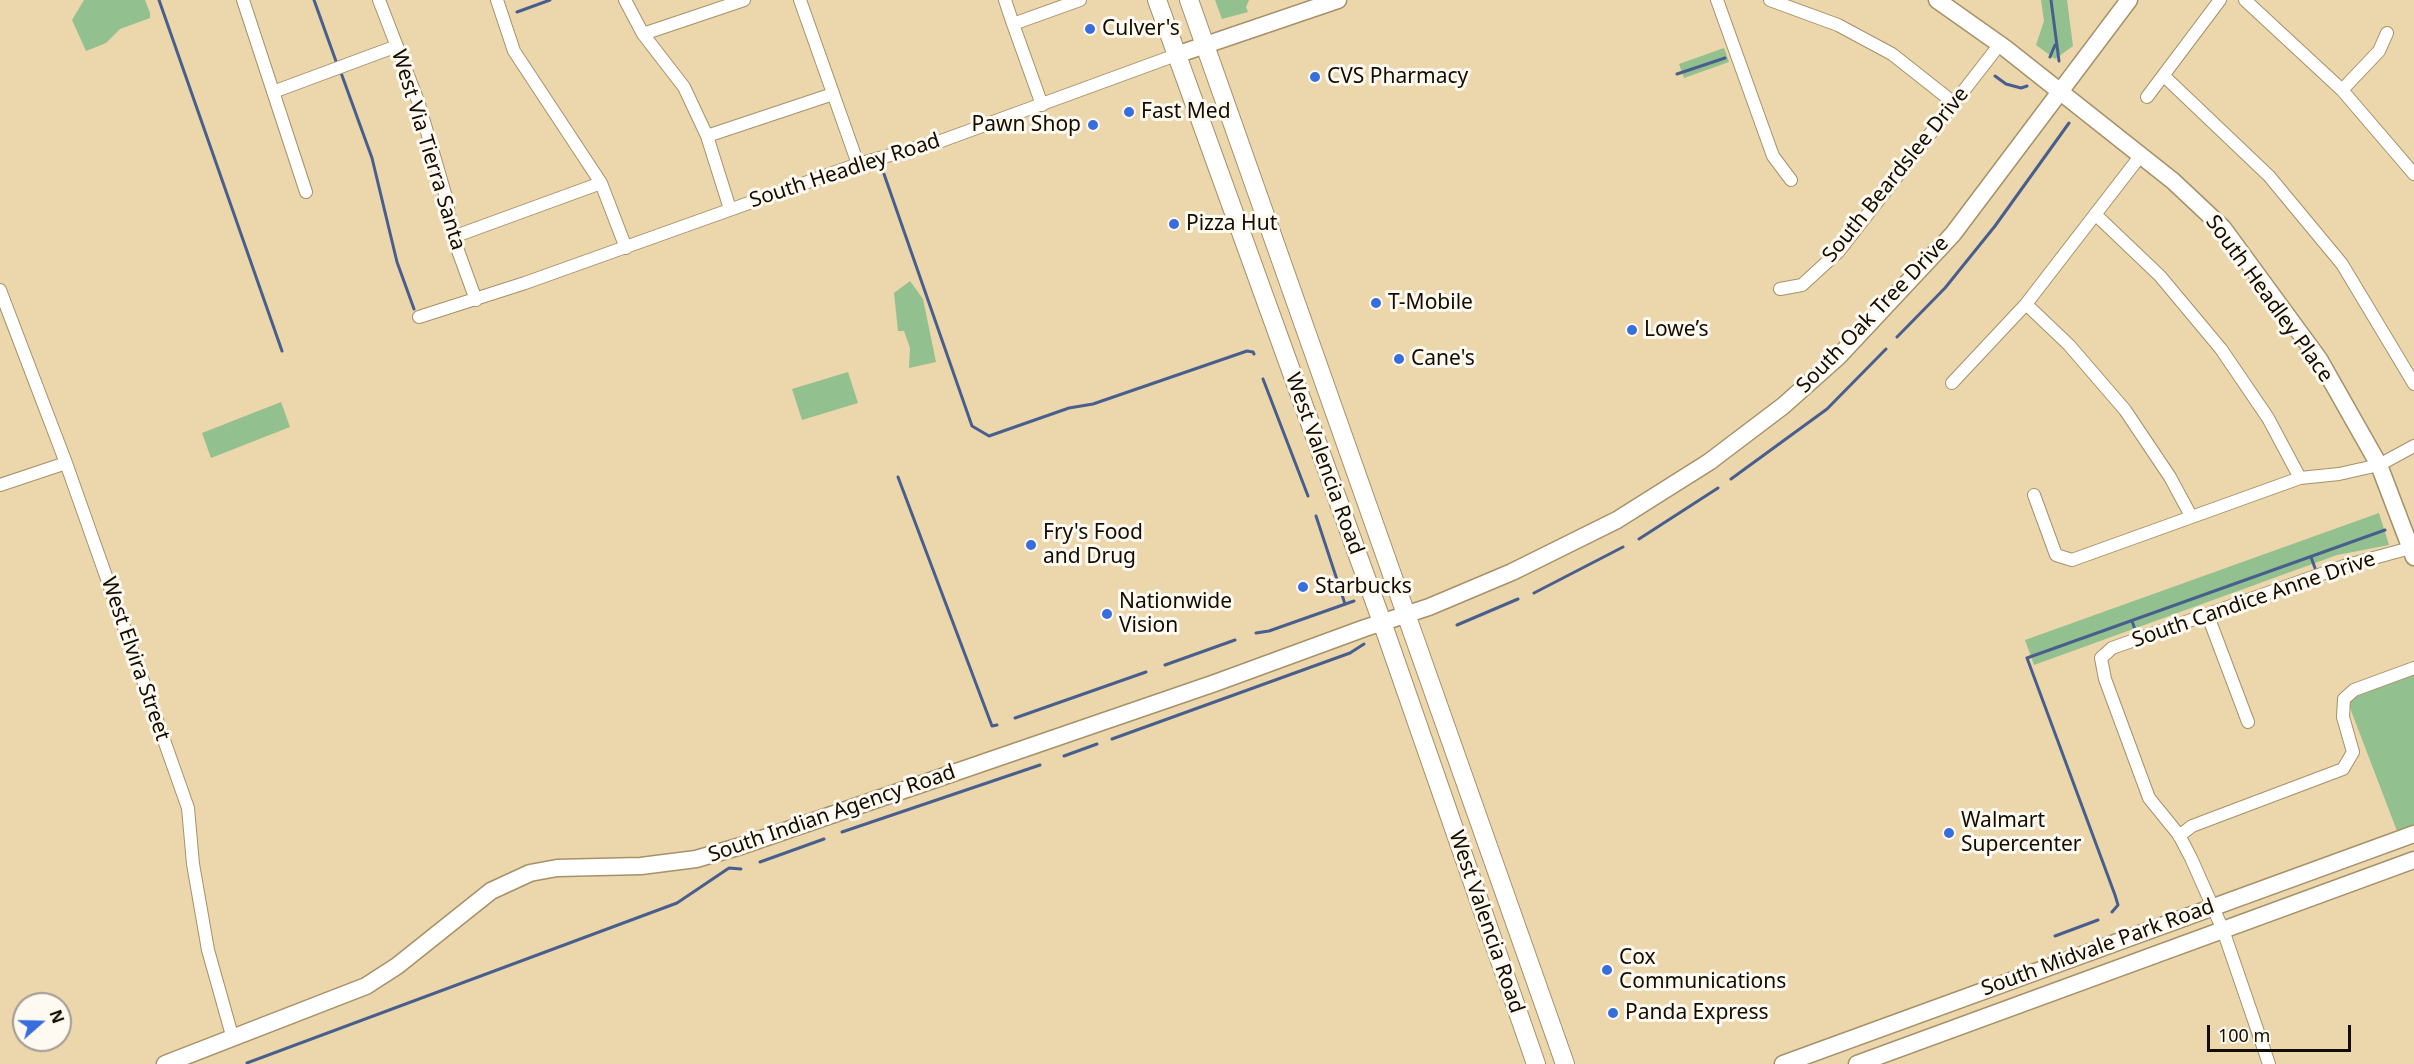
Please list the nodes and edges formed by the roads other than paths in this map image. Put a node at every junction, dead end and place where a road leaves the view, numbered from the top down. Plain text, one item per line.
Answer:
1 (243, 0) edge
2 (379, 0) edge
3 (497, 0) edge
4 (625, 0) edge
5 (744, 0) edge
6 (800, 0) edge
7 (1005, 0) edge
8 (1080, 0) edge
9 (1157, 0) edge
10 (1189, 0) edge
11 (1338, 0) edge
12 (1770, 0) edge
13 (2129, 0) edge
14 (2220, 0) edge
15 (2245, 0) edge
16 (1721, 1) edge
17 (1948, 3) edge
18 (1013, 24) junction
19 (643, 33) junction
20 (2387, 33) dead end
21 (2000, 44) junction
22 (1205, 45) junction
23 (397, 46) junction
24 (1176, 55) junction
25 (2164, 76) junction
26 (2342, 90) junction
27 (2059, 91) junction
28 (273, 92) junction
29 (833, 94) junction
30 (2147, 97) dead end
31 (1954, 103) junction
32 (1042, 105) junction
33 (707, 136) junction
34 (2141, 155) junction
35 (858, 164) junction
36 (2414, 174) edge
37 (1791, 180) dead end
38 (601, 183) junction
39 (306, 192) dead end
40 (730, 209) junction
41 (2095, 214) junction
42 (453, 237) junction
43 (626, 248) junction
44 (0, 290) edge
45 (1780, 290) dead end
46 (476, 300) junction
47 (2026, 304) junction
48 (419, 317) dead end
49 (1315, 357) junction
50 (1288, 365) junction
51 (1952, 383) dead end
52 (2414, 384) edge
53 (2414, 446) edge
54 (66, 463) junction
55 (2379, 465) junction
56 (2300, 478) junction
57 (0, 485) edge
58 (2034, 495) dead end
59 (2191, 516) junction
60 (2413, 551) edge
61 (1407, 614) junction
62 (2208, 616) junction
63 (1382, 622) junction
64 (2414, 668) edge
65 (2248, 722) dead end
66 (2414, 834) edge
67 (2179, 836) junction
68 (2414, 860) edge
69 (1495, 866) junction
70 (1470, 874) junction
71 (2217, 918) junction
72 (233, 1039) junction
73 (165, 1064) edge
74 (1536, 1064) edge
75 (1565, 1064) edge
76 (1783, 1064) edge
77 (1857, 1064) edge
78 (2270, 1064) edge

1 - 28 street
2 - 23 street, West Via Tierra Santa
3 - 38 street
4 - 19 street
5 - 19 street
6 - 29 street
7 - 18 street
8 - 18 street
9 - 24 main road, West Valencia Road
10 - 22 main road, West Valencia Road
11 - 22 street, South Headley Road
12 - 31 street
13 - 27 street, South Oak Tree Drive
14 - 25 street
15 - 26 street
16 - 37 street
17 - 21 street
18 - 32 street
19 - 33 street
20 - 26 street
21 - 27 street
21 - 31 street, South Beardslee Drive
22 - 24 street, South Headley Road
22 - 49 main road, West Valencia Road
23 - 28 street
23 - 42 street, West Via Tierra Santa
24 - 32 street, South Headley Road
24 - 50 main road, West Valencia Road
25 - 30 street
25 - 52 street
26 - 36 street
27 - 34 street, South Headley Place
27 - 61 street, South Oak Tree Drive
28 - 39 street
29 - 33 street
29 - 35 street
31 - 45 street, South Beardslee Drive
32 - 35 street, South Headley Road
33 - 40 street
34 - 41 street
34 - 55 street, South Headley Place
35 - 40 street, South Headley Road
38 - 42 street
38 - 43 street
40 - 43 street, South Headley Road
41 - 47 street
41 - 56 street
42 - 46 street, West Via Tierra Santa
43 - 46 street, South Headley Road
44 - 54 street, West Elvira Street
46 - 48 street, South Headley Road
47 - 51 street
47 - 59 street
49 - 50 main road
49 - 61 main road, West Valencia Road
50 - 63 main road, West Valencia Road
53 - 55 street
54 - 57 street
54 - 72 street, West Elvira Street
55 - 56 street
55 - 60 street, South Headley Place
56 - 59 street
58 - 59 street
60 - 62 street, South Candice Anne Drive
61 - 63 street, South Oak Tree Drive
61 - 69 main road, West Valencia Road
62 - 65 street
62 - 67 street, South Candice Anne Drive
63 - 70 main road, West Valencia Road
63 - 72 street, South Indian Agency Road
64 - 67 street
66 - 71 street, South Midvale Park Road
67 - 71 street
68 - 71 street, South Midvale Park Road
69 - 70 main road
69 - 75 main road, West Valencia Road
70 - 74 main road, West Valencia Road
71 - 76 street, South Midvale Park Road
71 - 77 street, South Midvale Park Road
71 - 78 street
72 - 73 street, South Indian Agency Road

